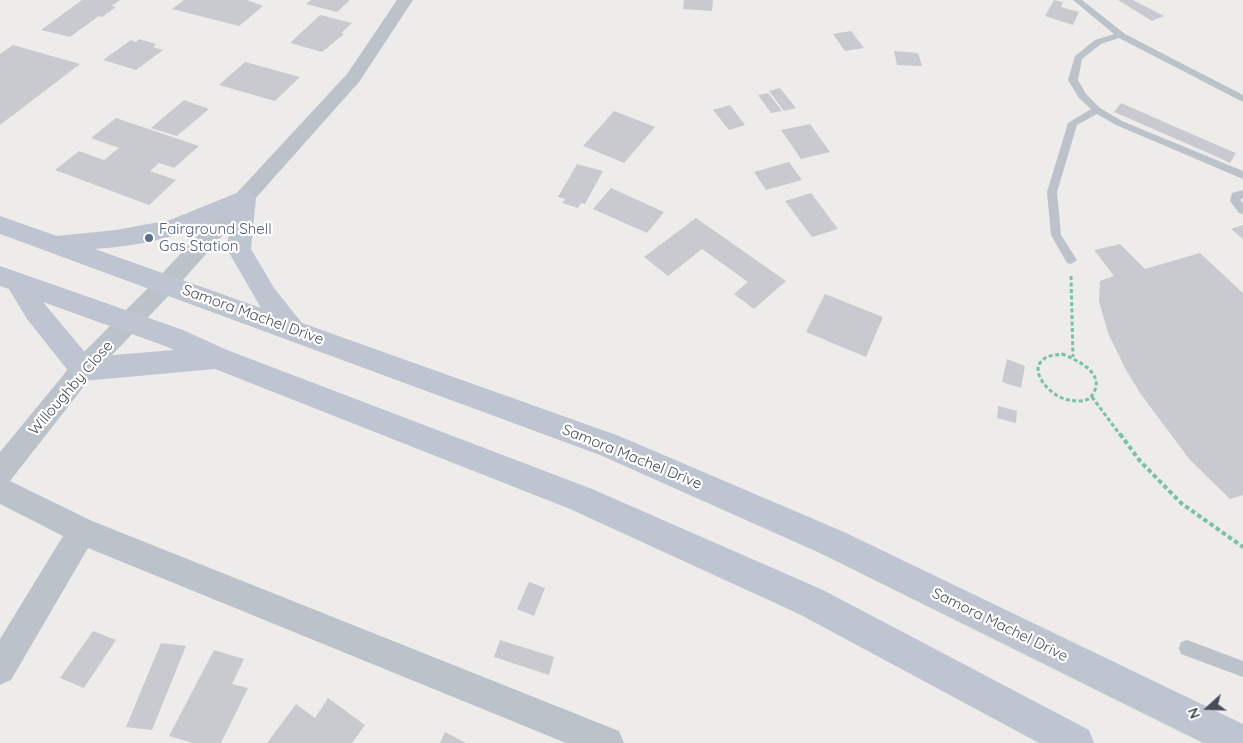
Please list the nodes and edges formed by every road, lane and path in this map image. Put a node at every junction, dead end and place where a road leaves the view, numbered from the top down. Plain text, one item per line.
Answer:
1 (405, 0) edge
2 (1077, 0) edge
3 (1120, 35) junction
4 (1243, 99) edge
5 (1097, 110) junction
6 (1243, 176) edge
7 (1243, 194) edge
8 (244, 198) junction
9 (1243, 210) edge
10 (0, 225) edge
11 (54, 244) junction
12 (1071, 260) joint
13 (9, 279) edge
14 (166, 284) junction
15 (130, 322) junction
16 (293, 330) junction
17 (217, 358) junction
18 (1073, 358) junction
19 (83, 369) junction
20 (1092, 397) junction
21 (0, 473) edge
22 (0, 490) edge
23 (82, 531) junction
24 (1243, 546) edge
25 (1188, 648) dead end
26 (0, 669) edge
27 (1243, 669) edge
28 (606, 743) edge
29 (1076, 743) edge
30 (1242, 743) edge

1 - 8 street, Willoughby Close
2 - 3 lane
3 - 4 lane
3 - 5 lane
5 - 6 lane
5 - 12 lane
7 - 9 lane
8 - 11 main road
8 - 14 street, Willoughby Close
8 - 16 main road
10 - 11 main road, Samora Machel Drive
11 - 14 main road, Samora Machel Drive
12 - 18 path
13 - 15 main road
13 - 19 main road
14 - 15 street, Willoughby Close
14 - 16 main road, Samora Machel Drive
15 - 17 main road
15 - 19 street, Willoughby Close
16 - 30 main road, Samora Machel Drive
17 - 19 main road
17 - 29 main road
18 - 20 path
18 - 20 path
19 - 21 street, Willoughby Close
20 - 24 path
22 - 23 street
23 - 26 street
23 - 28 street
25 - 27 lane

